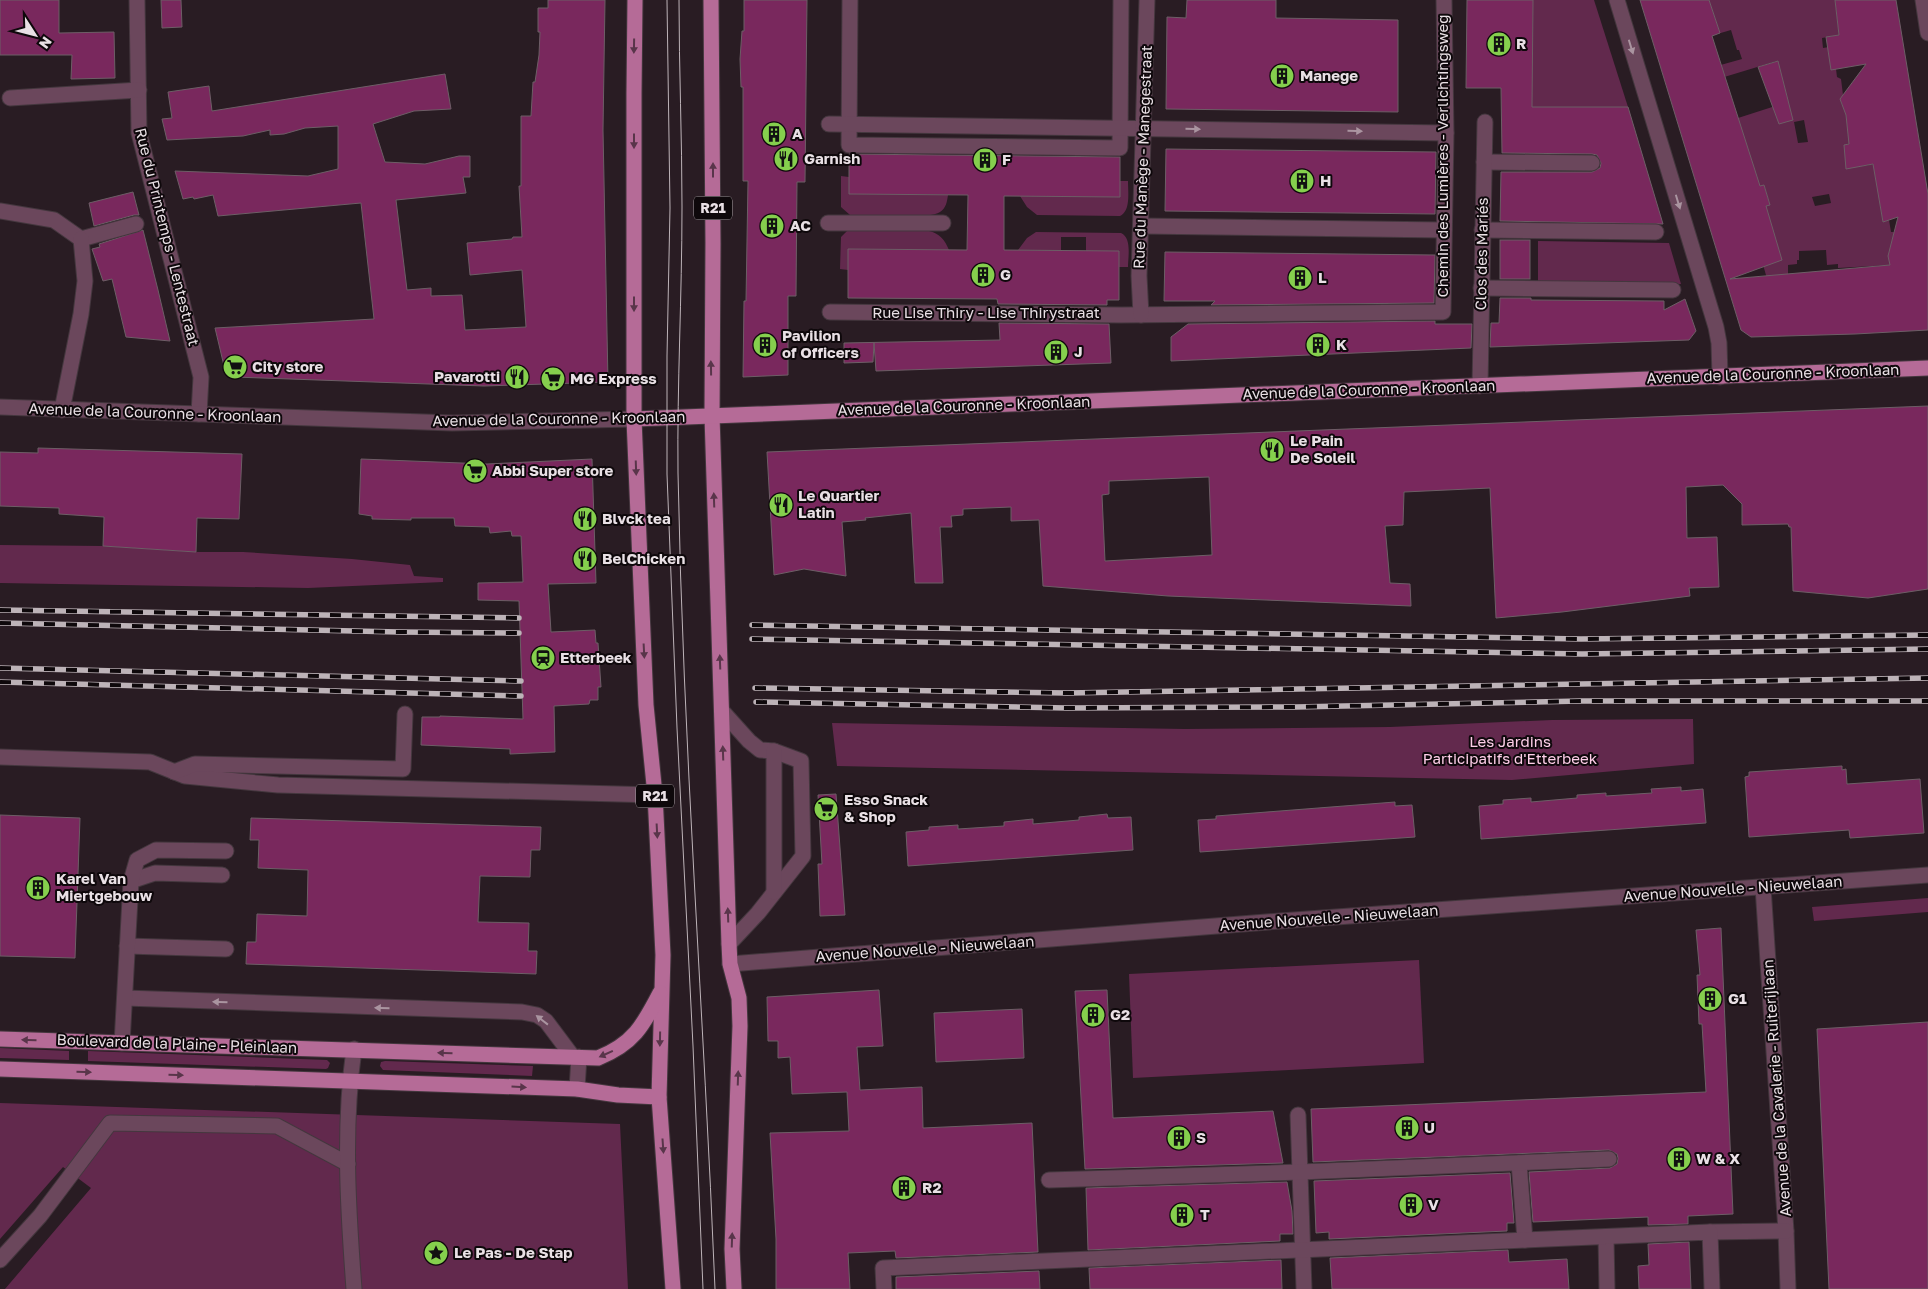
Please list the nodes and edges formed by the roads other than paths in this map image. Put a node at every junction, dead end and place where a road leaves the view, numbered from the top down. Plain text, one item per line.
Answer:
1 (137, 0) edge
2 (635, 0) edge
3 (711, 0) edge
4 (850, 0) edge
5 (1121, 0) edge
6 (1147, 0) edge
7 (1444, 0) edge
8 (1617, 0) edge
9 (1922, 0) edge
10 (1928, 33) edge
11 (138, 90) junction
12 (10, 98) dead end
13 (1485, 122) dead end
14 (829, 124) dead end
15 (850, 124) junction
16 (1120, 128) junction
17 (1144, 128) junction
18 (1446, 133) junction
19 (1484, 162) junction
20 (1592, 163) dead end
21 (0, 211) edge
22 (828, 223) dead end
23 (943, 223) dead end
24 (136, 224) dead end
25 (1141, 226) junction
26 (1444, 230) junction
27 (1482, 230) junction
28 (1656, 232) dead end
29 (80, 239) junction
30 (1481, 288) junction
31 (1673, 290) dead end
32 (830, 312) dead end
33 (1443, 312) joint
34 (1141, 315) junction
35 (1928, 368) edge
36 (1720, 377) junction
37 (1480, 386) junction
38 (0, 407) edge
39 (62, 410) junction
40 (199, 414) junction
41 (712, 416) junction
42 (634, 419) junction
43 (722, 711) junction
44 (405, 714) dead end
45 (774, 750) junction
46 (0, 757) edge
47 (174, 772) junction
48 (656, 795) junction
49 (226, 851) dead end
50 (222, 875) dead end
51 (1928, 876) edge
52 (131, 881) junction
53 (1763, 887) junction
54 (774, 892) junction
55 (729, 944) junction
56 (127, 946) junction
57 (226, 949) dead end
58 (730, 964) junction
59 (662, 990) junction
60 (125, 998) junction
61 (0, 1039) edge
62 (122, 1043) junction
63 (354, 1049) junction
64 (576, 1057) junction
65 (0, 1069) edge
66 (350, 1080) junction
67 (577, 1089) junction
68 (659, 1097) junction
69 (1298, 1115) dead end
70 (1609, 1159) dead end
71 (1519, 1162) junction
72 (348, 1164) junction
73 (1300, 1172) junction
74 (1049, 1180) dead end
75 (1786, 1231) junction
76 (1710, 1232) junction
77 (1606, 1237) junction
78 (1525, 1240) junction
79 (1303, 1250) junction
80 (0, 1260) edge
81 (354, 1289) edge
82 (673, 1289) edge
83 (734, 1289) edge
84 (884, 1289) edge
85 (1304, 1289) edge
86 (1607, 1289) edge
87 (1712, 1289) edge
88 (1788, 1289) edge

1 - 11 street, Rue du Printemps - Lentestraat
2 -> 42 main road, R21
41 -> 3 main road, R21
4 - 15 street
5 - 16 street
6 - 17 street, Rue du Manège - Manegestraat
7 - 18 street, Chemin des Lumières - Verlichtingsweg
8 -> 36 street
9 - 10 street
11 - 12 street
11 - 40 street, Rue du Printemps - Lentestraat
13 - 19 street, Clos des Mariés
14 - 15 street
15 - 16 street
15 - 16 street
16 - 17 street
17 -> 18 street
17 - 25 street, Rue du Manège - Manegestraat
18 - 26 street, Chemin des Lumières - Verlichtingsweg
19 - 20 street
19 - 27 street, Clos des Mariés
21 - 29 street
22 - 23 street
24 - 29 street
25 - 26 street
25 - 34 street, Rue du Manège - Manegestraat
26 - 33 street, Chemin des Lumières - Verlichtingsweg
27 - 28 street
27 - 30 street, Clos des Mariés
29 - 39 street
30 - 31 street
30 - 37 street, Clos des Mariés
32 - 34 street, Rue Lise Thiry - Lise Thirystraat
33 - 34 street, Rue Lise Thiry - Lise Thirystraat
35 - 36 main road, Avenue de la Couronne - Kroonlaan
36 - 37 main road, Avenue de la Couronne - Kroonlaan
37 - 41 main road, Avenue de la Couronne - Kroonlaan
38 - 39 street, Avenue de la Couronne - Kroonlaan
39 - 40 street, Avenue de la Couronne - Kroonlaan
40 - 42 street, Avenue de la Couronne - Kroonlaan
41 - 42 main road, Avenue de la Couronne - Kroonlaan
43 -> 41 main road, R21
42 -> 48 main road, R21
43 - 45 street
55 -> 43 main road, R21
44 - 47 street
45 - 54 street
45 - 54 street
46 - 47 street
47 - 48 street
48 -> 59 main road, R21
49 - 52 street
50 - 52 street
51 - 53 street, Avenue Nouvelle - Nieuwelaan
52 - 56 street
53 - 58 street, Avenue Nouvelle - Nieuwelaan
53 - 75 street, Avenue de la Cavalerie - Ruiterijlaan
54 - 55 street
55 - 58 main road, R21
56 - 57 street
56 - 60 street
83 -> 58 main road, R21
59 -> 64 main road, Boulevard de la Plaine - Pleinlaan
59 -> 68 main road, R21
60 - 62 street
64 -> 60 street
62 -> 61 main road, Boulevard de la Plaine - Pleinlaan
62 - 63 main road, Boulevard de la Plaine - Pleinlaan
64 -> 63 main road, Boulevard de la Plaine - Pleinlaan
63 - 66 street
64 - 67 street
65 -> 66 main road, Boulevard de la Plaine - Pleinlaan
66 -> 67 main road, Boulevard de la Plaine - Pleinlaan
66 - 72 street
67 - 68 main road, Boulevard de la Plaine - Pleinlaan
68 -> 82 main road, R21
69 - 73 street
70 - 71 street
71 - 73 street
71 - 78 street
72 - 80 street
72 - 81 street
73 - 74 street
73 - 79 street
75 - 76 street
75 - 88 street, Avenue de la Cavalerie - Ruiterijlaan
76 - 77 street
76 - 87 street
77 - 78 street
77 - 86 street
78 - 79 street
79 - 84 street
79 - 85 street

